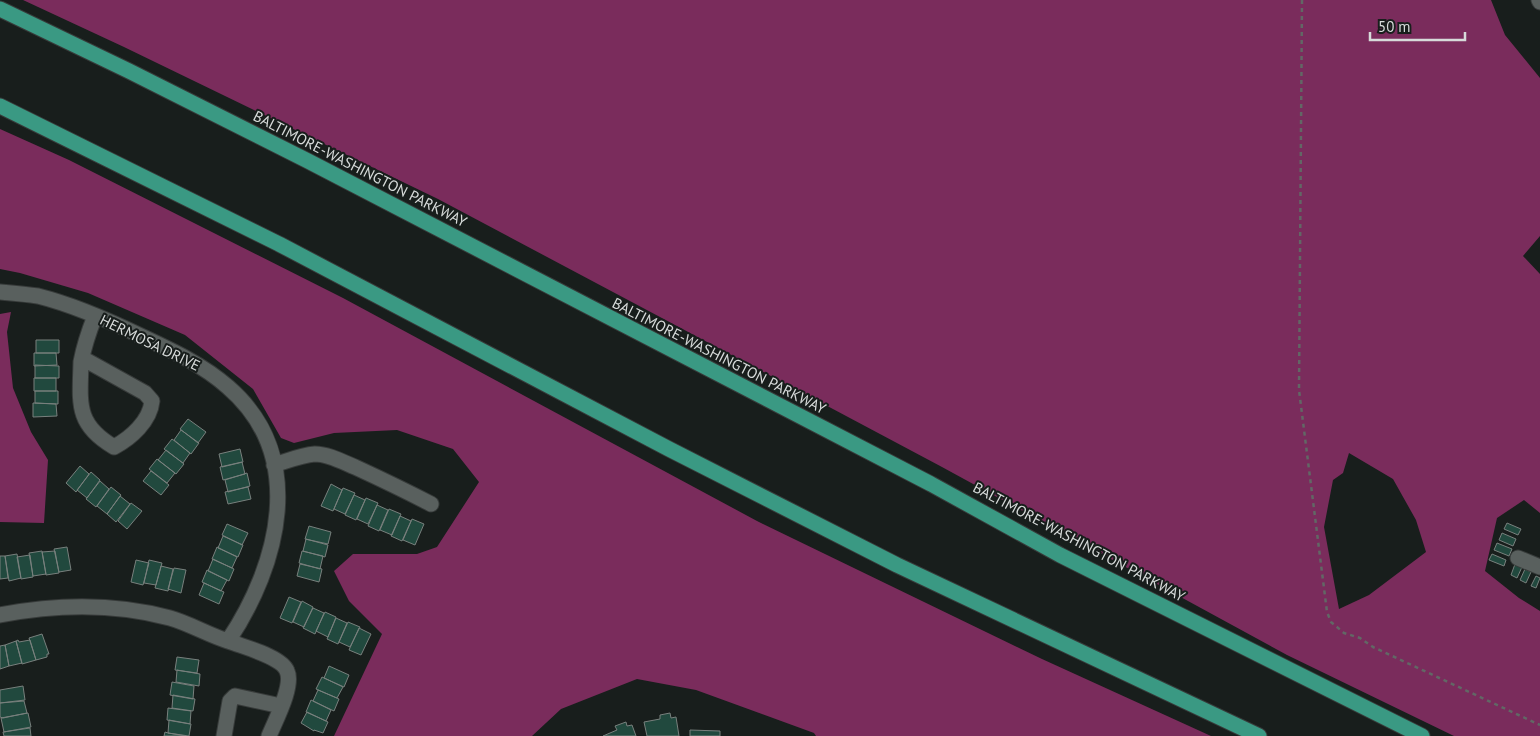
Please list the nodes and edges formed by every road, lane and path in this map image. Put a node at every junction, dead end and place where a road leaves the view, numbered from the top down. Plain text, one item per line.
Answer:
1 (1302, 0) edge
2 (0, 9) edge
3 (0, 106) edge
4 (0, 292) edge
5 (95, 316) junction
6 (82, 358) junction
7 (274, 465) junction
8 (431, 504) dead end
9 (1518, 558) dead end
10 (1540, 567) edge
11 (0, 615) edge
12 (228, 641) junction
13 (281, 706) junction
14 (1540, 725) edge
15 (224, 736) edge
16 (269, 736) edge
17 (1259, 736) edge
18 (1422, 736) edge

1 - 14 path
2 - 18 highway, BALTIMORE-WASHINGTON PARKWAY
3 - 17 highway
4 - 5 street, HERMOSA DRIVE
5 - 6 street
5 - 7 street, HERMOSA DRIVE
6 - 6 street
7 - 8 street
7 - 12 street, HERMOSA DRIVE
9 - 10 street
11 - 12 street
12 - 13 street
13 - 15 street
13 - 16 street

